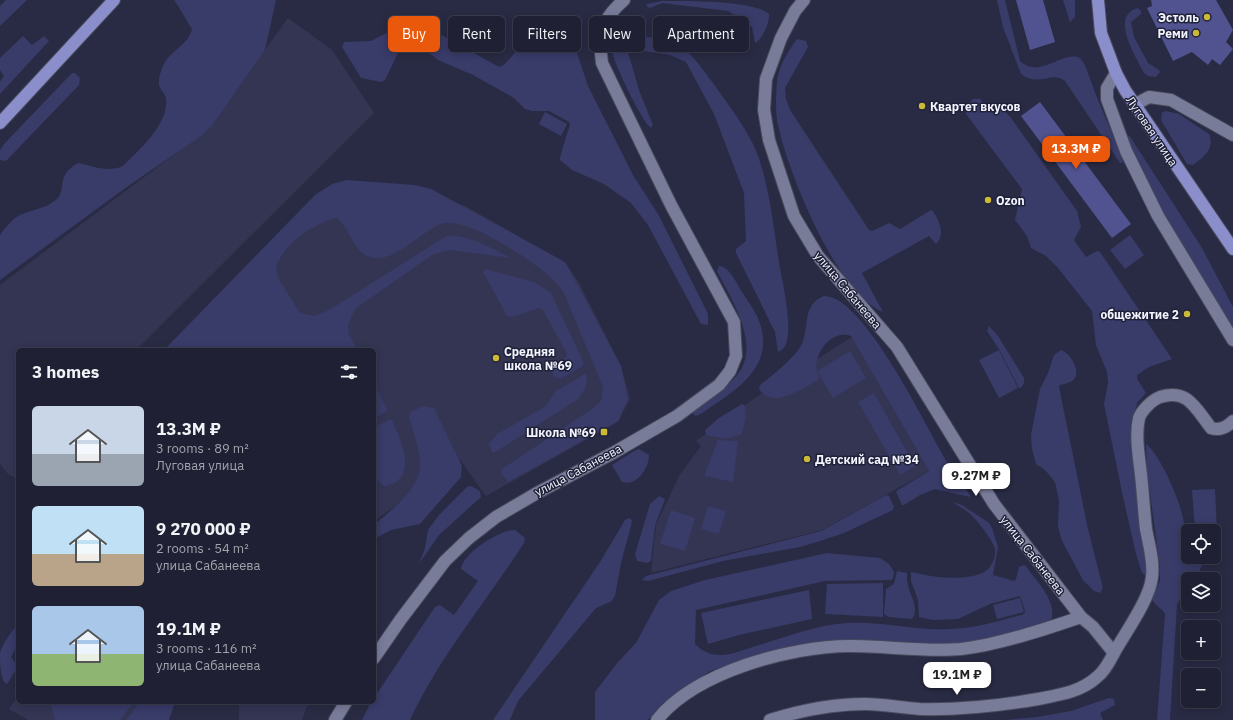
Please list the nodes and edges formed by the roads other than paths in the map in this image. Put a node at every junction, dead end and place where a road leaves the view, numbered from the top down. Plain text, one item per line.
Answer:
1 (114, 0) edge
2 (624, 0) edge
3 (804, 0) edge
4 (1098, 0) edge
5 (1116, 73) junction
6 (1134, 105) junction
7 (0, 123) edge
8 (1233, 135) edge
9 (1233, 249) edge
10 (1233, 340) edge
11 (1233, 421) edge
12 (1081, 616) junction
13 (1114, 653) junction
14 (376, 655) edge
15 (345, 704) edge
16 (335, 720) edge
17 (657, 720) edge
18 (770, 720) edge

1 - 7 main road
2 - 14 street, улица Сабанеева
3 - 12 street, улица Сабанеева
4 - 5 main road, Луговая улица
5 - 6 main road, Луговая улица
5 - 10 street
6 - 8 street
6 - 9 main road, Луговая улица
11 - 13 street
12 - 13 street, улица Сабанеева
12 - 17 street
13 - 18 street
15 - 16 street

